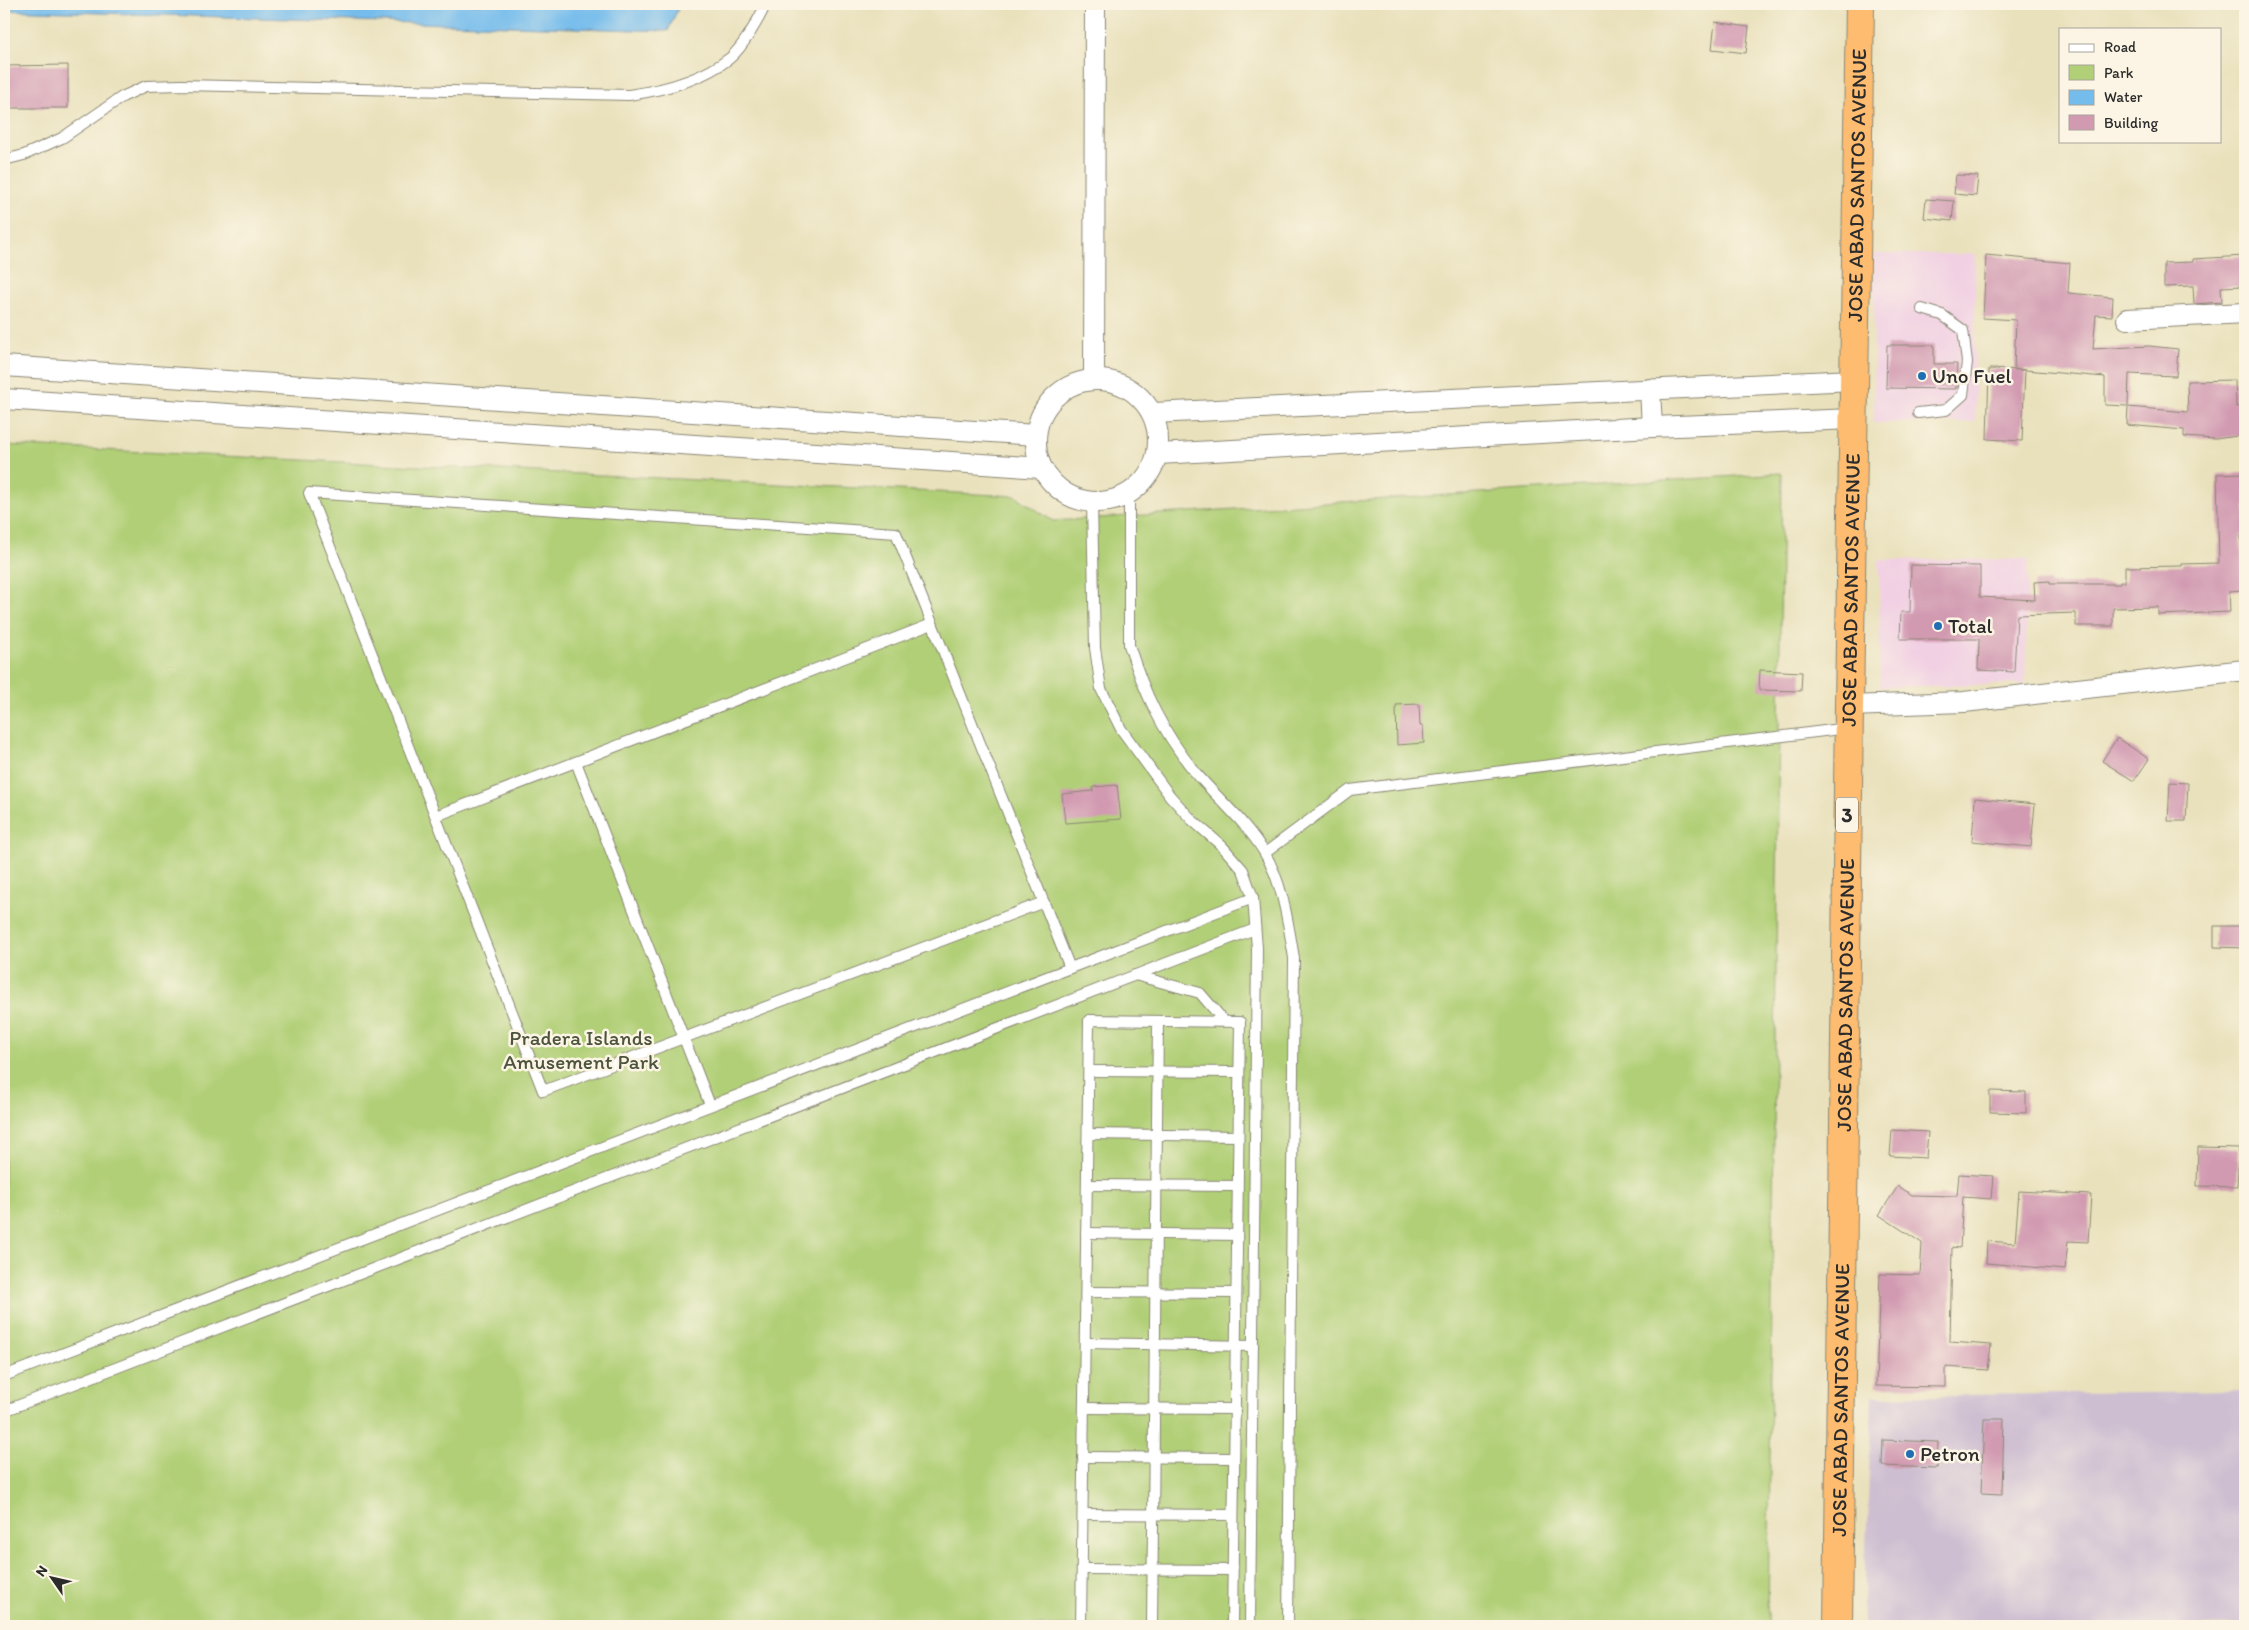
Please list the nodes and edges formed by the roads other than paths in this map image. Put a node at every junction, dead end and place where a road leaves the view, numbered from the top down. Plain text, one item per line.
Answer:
1 (766, 4) edge
2 (1095, 4) edge
3 (1860, 4) edge
4 (4, 160) edge
5 (1922, 309) dead end
6 (2245, 312) edge
7 (2127, 318) dead end
8 (4, 366) edge
9 (1094, 379) junction
10 (1854, 380) junction
11 (1650, 389) junction
12 (4, 399) edge
13 (1152, 413) junction
14 (1918, 413) dead end
15 (1854, 419) junction
16 (1652, 427) junction
17 (1036, 435) junction
18 (1158, 454) junction
19 (1042, 468) junction
20 (1129, 493) junction
21 (1092, 502) junction
22 (932, 624) junction
23 (2245, 670) edge
24 (1848, 717) junction
25 (576, 762) junction
26 (436, 816) junction
27 (1265, 853) junction
28 (1253, 898) junction
29 (1044, 902) junction
30 (1255, 929) junction
31 (1070, 968) junction
32 (1135, 975) junction
33 (1158, 1021) junction
34 (1224, 1021) junction
35 (684, 1038) junction
36 (1089, 1071) junction
37 (1158, 1071) junction
38 (1239, 1072) junction
39 (710, 1105) junction
40 (1088, 1134) junction
41 (1157, 1135) junction
42 (1238, 1136) junction
43 (1087, 1185) junction
44 (1156, 1186) junction
45 (1237, 1186) junction
46 (1086, 1233) junction
47 (1156, 1234) junction
48 (1237, 1234) junction
49 (1086, 1292) junction
50 (1155, 1292) junction
51 (1236, 1293) junction
52 (1085, 1343) junction
53 (1155, 1344) junction
54 (1235, 1344) junction
55 (1252, 1346) junction
56 (4, 1376) edge
57 (1084, 1408) junction
58 (1154, 1408) junction
59 (1234, 1409) junction
60 (4, 1411) edge
61 (1084, 1457) junction
62 (1154, 1458) junction
63 (1234, 1458) junction
64 (1083, 1514) junction
65 (1153, 1514) junction
66 (1233, 1515) junction
67 (1082, 1569) junction
68 (1153, 1569) junction
69 (1232, 1570) junction
70 (1081, 1626) edge
71 (1152, 1626) edge
72 (1232, 1626) edge
73 (1250, 1626) edge
74 (1288, 1626) edge
75 (1838, 1626) edge

1 - 4 lane
2 - 9 street
3 - 10 highway, JOSE ABAD SANTOS AVENUE / 3
5 - 14 lane
6 - 7 street
8 - 17 street
9 - 13 street
9 - 17 street
10 - 11 street
10 - 15 highway, JOSE ABAD SANTOS AVENUE / 3
11 - 13 street
11 - 16 street
12 - 19 street
13 - 18 street
15 - 16 street
15 - 24 highway, JOSE ABAD SANTOS AVENUE / 3
16 - 18 street
17 - 19 street
18 - 20 street
19 - 21 street
20 - 21 street
20 - 27 lane
21 - 28 lane
22 - 25 lane
22 - 26 lane
22 - 29 lane
23 - 24 street
24 - 27 lane
24 - 75 highway, JOSE ABAD SANTOS AVENUE / 3
25 - 26 lane
25 - 35 lane
26 - 35 lane
27 - 74 lane
28 - 30 lane
28 - 31 lane
29 - 31 lane
29 - 35 lane
30 - 32 lane
30 - 55 lane
31 - 39 lane
32 - 34 lane
32 - 60 lane
33 - 34 lane
33 - 36 lane
33 - 37 lane
34 - 38 lane
35 - 39 lane
36 - 37 lane
36 - 40 lane
37 - 38 lane
37 - 41 lane
38 - 42 lane
39 - 56 lane
40 - 41 lane
40 - 43 lane
41 - 42 lane
41 - 44 lane
42 - 45 lane
43 - 44 lane
43 - 46 lane
44 - 45 lane
44 - 47 lane
45 - 48 lane
46 - 47 lane
46 - 49 lane
47 - 48 lane
47 - 50 lane
48 - 51 lane
49 - 50 lane
49 - 52 lane
50 - 51 lane
50 - 53 lane
51 - 54 lane
52 - 53 lane
52 - 57 lane
53 - 54 lane
53 - 58 lane
54 - 55 lane
54 - 59 lane
55 - 73 lane
57 - 58 lane
57 - 61 lane
58 - 59 lane
58 - 62 lane
59 - 63 lane
61 - 62 lane
61 - 64 lane
62 - 63 lane
62 - 65 lane
63 - 66 lane
64 - 65 lane
64 - 67 lane
65 - 66 lane
65 - 68 lane
66 - 69 lane
67 - 68 lane
67 - 70 lane
68 - 69 lane
68 - 71 lane
69 - 72 lane

